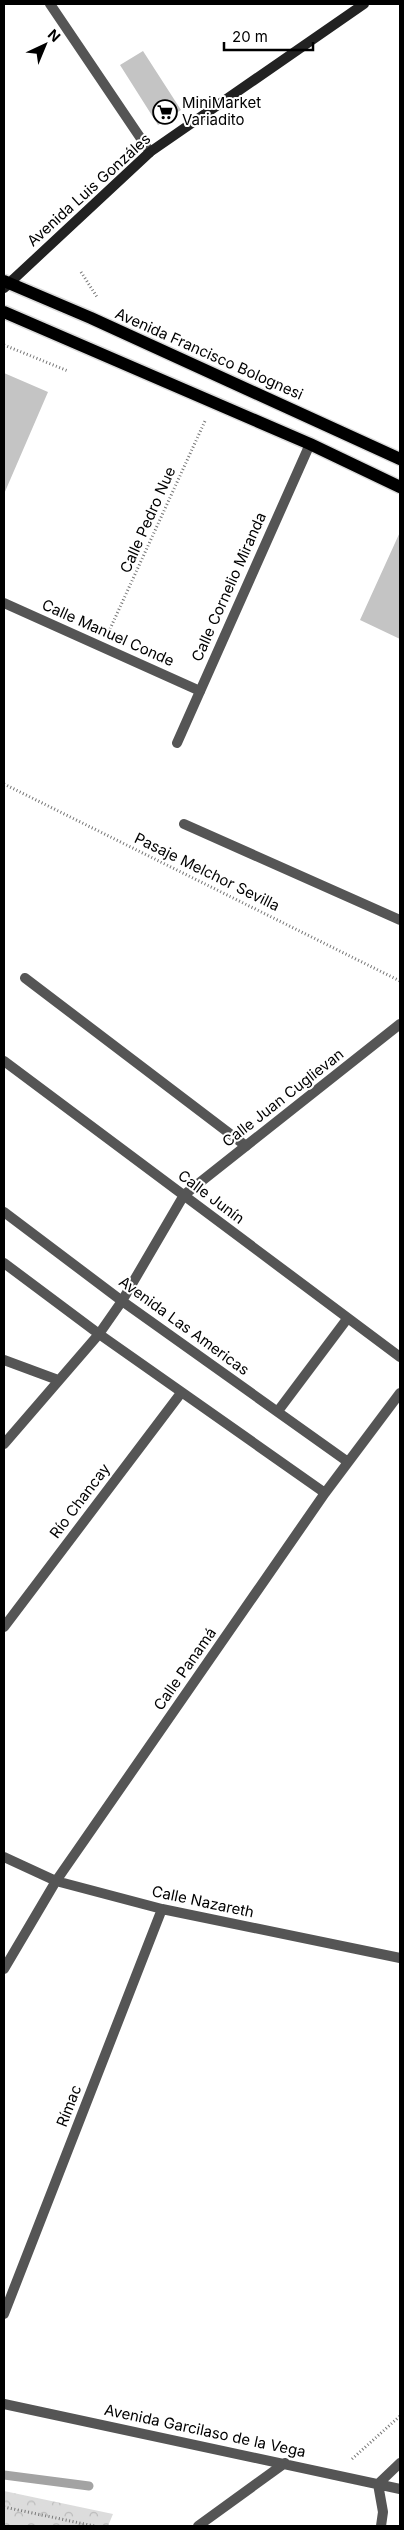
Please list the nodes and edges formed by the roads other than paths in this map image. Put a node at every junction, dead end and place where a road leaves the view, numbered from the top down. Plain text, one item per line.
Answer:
1 (50, 4) edge
2 (364, 4) edge
3 (150, 152) junction
4 (6, 284) edge
5 (4, 312) edge
6 (310, 444) junction
7 (400, 459) edge
8 (400, 487) edge
9 (4, 603) edge
10 (200, 691) junction
11 (177, 743) dead end
12 (184, 824) dead end
13 (400, 920) edge
14 (25, 978) dead end
15 (400, 1025) edge
16 (4, 1061) edge
17 (246, 1146) junction
18 (184, 1195) junction
19 (4, 1212) edge
20 (4, 1263) edge
21 (122, 1300) junction
22 (347, 1319) junction
23 (99, 1334) junction
24 (400, 1357) edge
25 (4, 1360) edge
26 (58, 1380) junction
27 (181, 1393) junction
28 (400, 1393) edge
29 (278, 1411) junction
30 (4, 1444) edge
31 (348, 1462) junction
32 (325, 1493) junction
33 (4, 1627) edge
34 (4, 1857) edge
35 (56, 1881) junction
36 (162, 1909) junction
37 (400, 1958) edge
38 (4, 1969) edge
39 (4, 2314) edge
40 (4, 2404) edge
41 (285, 2463) junction
42 (400, 2463) edge
43 (378, 2484) junction
44 (400, 2489) edge
45 (198, 2526) edge
46 (381, 2526) edge

1 - 3 street
2 - 3 main road, Avenida Luis Gonzáles
3 - 4 main road, Avenida Luis Gonzáles
4 - 7 main road, Avenida Francisco Bolognesi
5 - 6 main road
6 - 8 main road
6 - 10 street, Calle Cornelio Miranda
9 - 10 street, Calle Manuel Conde
10 - 11 street, Calle Cornelio Miranda
12 - 13 street
14 - 17 street
15 - 17 street, Calle Juan Cuglievan
16 - 18 street, Calle Junín
17 - 18 street, Calle Juan Cuglievan
18 - 21 street
18 - 22 street, Calle Junín
19 - 21 street, Avenida Las Americas
20 - 23 street
21 - 23 street
21 - 29 street, Avenida Las Americas
22 - 24 street, Calle Junín
22 - 29 street
23 - 26 street
23 - 27 street
25 - 26 street
26 - 30 street
27 - 32 street
27 - 33 street, Río Chancay
28 - 31 street, Calle Panamá
29 - 31 street, Avenida Las Americas
31 - 32 street, Calle Panamá
32 - 35 street, Calle Panamá
34 - 35 street, Calle Nazareth
35 - 36 street, Calle Nazareth
35 - 38 street, Calle Panamá
36 - 37 street, Calle Nazareth
36 - 39 street, Rímac
40 - 41 street, Avenida Garcilaso de la Vega
41 - 43 street, Avenida Garcilaso de la Vega
41 - 45 street
42 - 43 street
43 - 44 street, Avenida Garcilaso de la Vega
43 - 46 street

